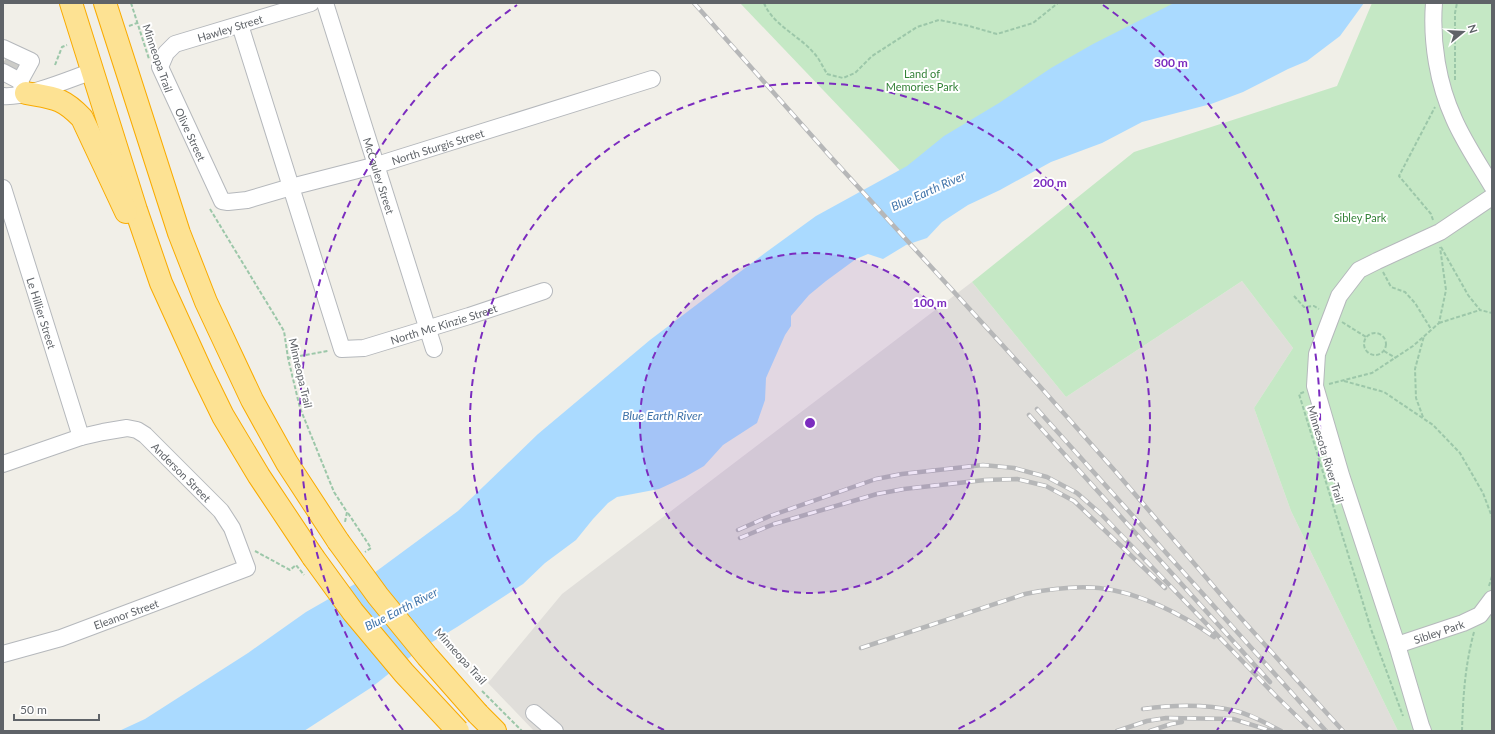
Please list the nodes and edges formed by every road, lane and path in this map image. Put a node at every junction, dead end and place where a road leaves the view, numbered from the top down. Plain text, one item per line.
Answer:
1 (71, 3) edge
2 (105, 3) edge
3 (131, 3) edge
4 (311, 3) edge
5 (325, 3) edge
6 (764, 3) edge
7 (1058, 3) edge
8 (1434, 3) edge
9 (1458, 3) edge
10 (240, 25) junction
11 (155, 63) junction
12 (14, 72) edge
13 (93, 72) junction
14 (652, 79) dead end
15 (1444, 94) junction
16 (3, 96) edge
17 (135, 98) junction
18 (377, 165) junction
19 (1492, 186) edge
20 (291, 187) junction
21 (3, 188) edge
22 (1492, 197) edge
23 (214, 202) junction
24 (1439, 238) junction
25 (1377, 260) junction
26 (161, 283) junction
27 (544, 291) dead end
28 (1480, 310) junction
29 (1492, 313) edge
30 (1439, 323) junction
31 (428, 328) junction
32 (1431, 329) junction
33 (1424, 336) junction
34 (342, 349) junction
35 (434, 349) dead end
36 (1384, 351) junction
37 (288, 358) junction
38 (1396, 358) junction
39 (1344, 381) junction
40 (1315, 386) junction
41 (1424, 419) junction
42 (81, 437) junction
43 (3, 464) edge
44 (347, 512) junction
45 (1492, 517) edge
46 (342, 533) junction
47 (371, 548) dead end
48 (364, 550) dead end
49 (265, 556) dead end
50 (369, 557) dead end
51 (247, 568) joint
52 (308, 580) dead end
53 (1492, 599) edge
54 (1480, 615) junction
55 (1397, 645) junction
56 (3, 654) edge
57 (480, 689) dead end
58 (534, 713) dead end
59 (1403, 717) dead end
60 (458, 731) edge
61 (495, 731) edge
62 (522, 731) edge
63 (555, 731) edge
64 (1423, 731) edge
65 (1462, 731) edge

1 - 13 highway
2 - 17 highway
3 - 11 path, Minneopa Trail
4 - 10 street, Hawley Street
5 - 18 street, McCauley Street
6 - 7 path
8 - 15 street
9 - 15 path
10 - 11 street, Hawley Street
10 - 20 street
11 - 23 street, Olive Street
12 - 13 street
12 - 16 street
12 - 26 highway
13 - 17 highway
13 - 26 highway
14 - 18 street, North Sturgis Street
15 - 19 street
15 - 24 path
17 - 46 highway
18 - 20 street, North Sturgis Street
18 - 31 street, McCauley Street
20 - 23 street, North Sturgis Street
20 - 34 street
21 - 42 street, Le Hillier Street
22 - 24 street
23 - 37 path, Minneopa Trail
24 - 25 street
24 - 28 path
24 - 30 path
25 - 32 path
25 - 40 street
26 - 60 highway, bridge
27 - 31 street, North Mc Kinzie Street
28 - 29 path
28 - 30 path, Minnesota River Trail
30 - 32 path, Minnesota River Trail
31 - 34 street, North Mc Kinzie Street
31 - 35 street, McCauley Street
32 - 33 path, Minnesota River Trail
33 - 38 path, Minnesota River Trail
33 - 41 path
34 - 37 path
36 - 36 path
36 - 38 path
37 - 44 path, Minneopa Trail
38 - 39 path, Minnesota River Trail
39 - 40 path, Minnesota River Trail
39 - 41 path
40 - 55 street
40 - 59 path, Minnesota River Trail
41 - 45 path
42 - 43 street, Anderson Street
42 - 51 street, Anderson Street
44 - 46 path
44 - 47 path, Minneopa Trail
46 - 61 highway, bridge
48 - 50 path
49 - 52 path
51 - 56 street, Eleanor Street
53 - 54 street
54 - 55 street, Sibley Park
54 - 65 path
55 - 64 street
57 - 62 path, Minneopa Trail, bridge
58 - 63 street

